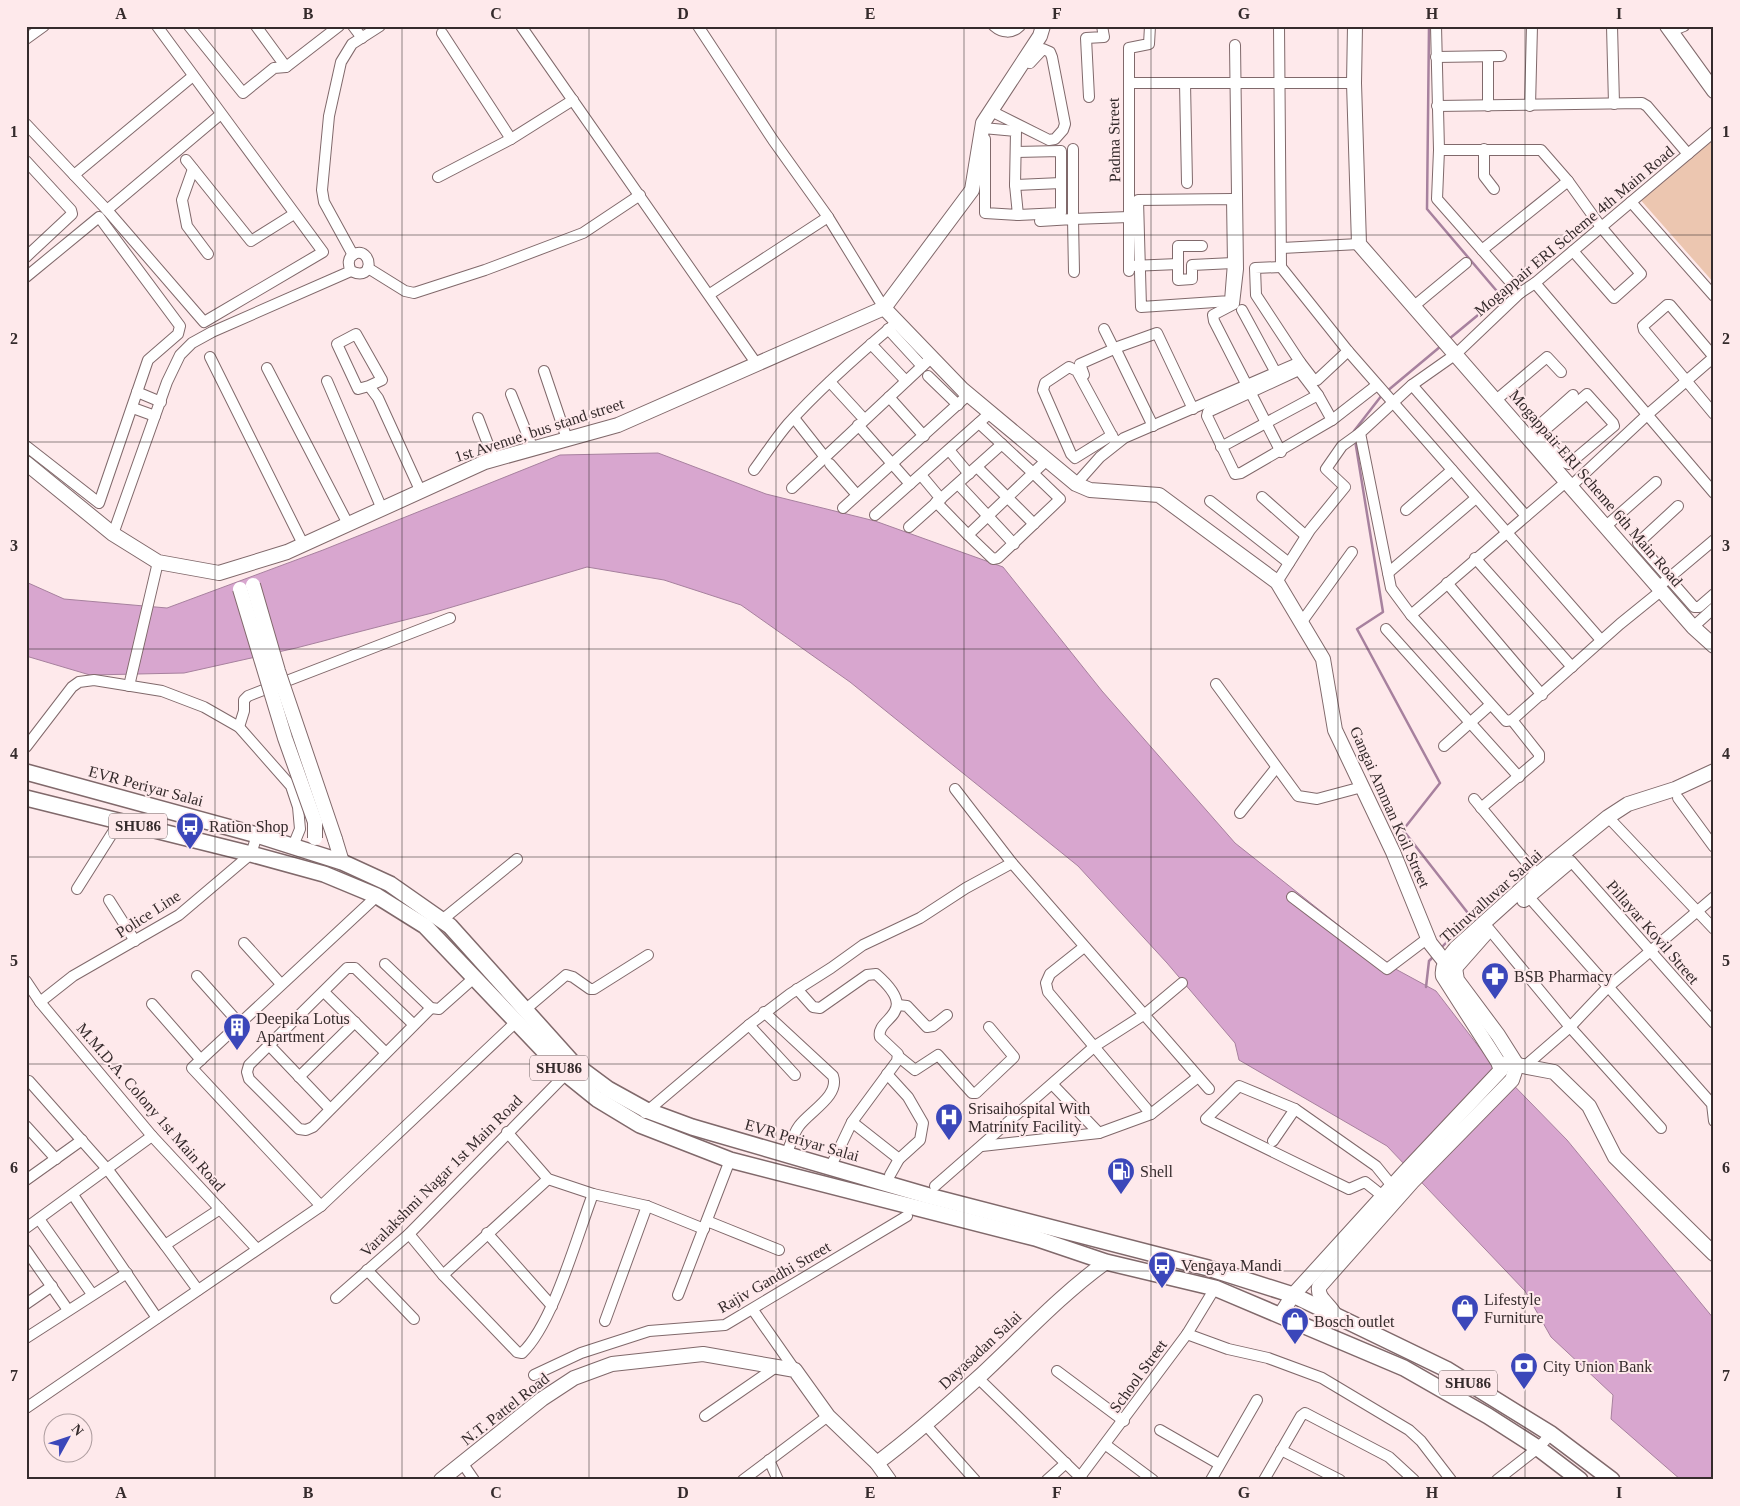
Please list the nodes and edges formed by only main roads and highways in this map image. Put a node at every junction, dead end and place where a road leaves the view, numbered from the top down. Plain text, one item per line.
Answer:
1 (26, 772) edge
2 (57, 780) junction
3 (26, 798) edge
4 (53, 805) junction
5 (1313, 1305) junction
6 (1303, 1326) junction
7 (1580, 1480) edge
8 (1612, 1480) edge

1 - 2 main road, EVR Periyar Salai / SHU86
2 - 4 main road
2 - 5 main road, EVR Periyar Salai / SHU86
3 - 4 main road, SHU86
4 - 6 main road, SHU86
5 - 6 main road
5 - 8 main road, EVR Periyar Salai / SHU86
6 - 7 main road, SHU86

